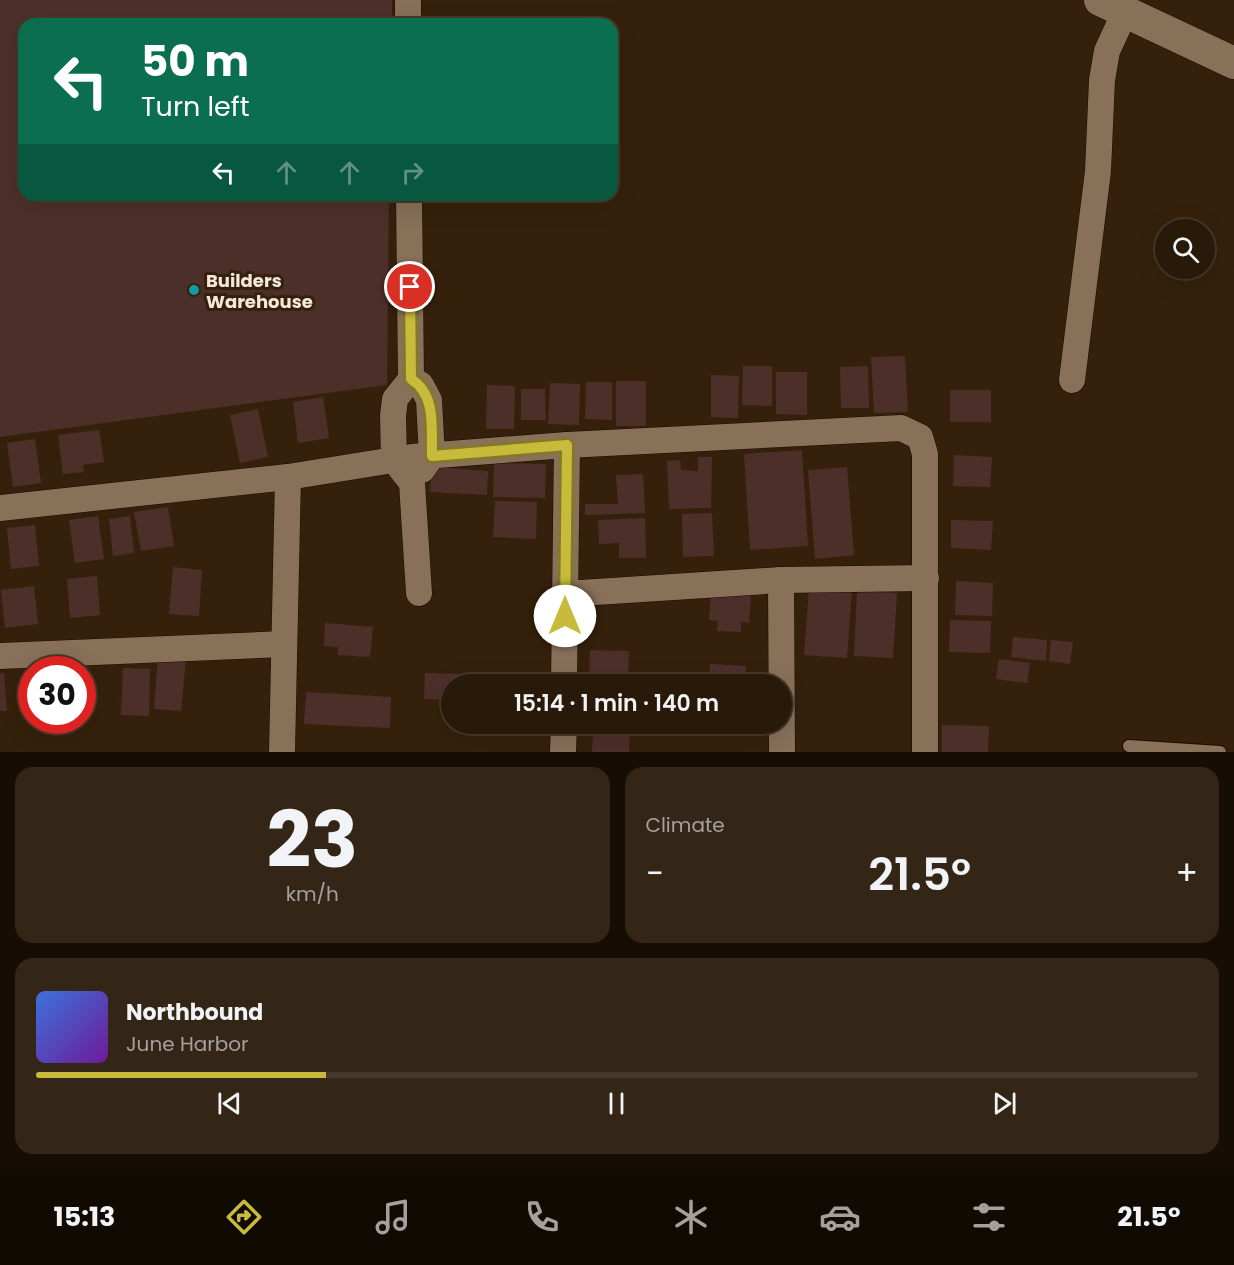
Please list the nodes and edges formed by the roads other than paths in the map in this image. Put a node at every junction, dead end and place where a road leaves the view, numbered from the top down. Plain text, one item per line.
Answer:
1 (408, 0) edge
2 (1112, 6) edge
3 (408, 18) edge
4 (1234, 63) edge
5 (409, 201) edge
6 (411, 379) junction
7 (1072, 380) dead end
8 (567, 445) junction
9 (432, 456) junction
10 (394, 460) junction
11 (288, 477) junction
12 (412, 483) junction
13 (0, 508) edge
14 (926, 578) junction
15 (781, 580) junction
16 (419, 593) dead end
17 (565, 594) junction
18 (285, 644) junction
19 (0, 656) edge
20 (564, 674) edge
21 (564, 734) edge
22 (1129, 746) dead end
23 (282, 752) edge
24 (564, 752) edge
25 (782, 752) edge
26 (924, 752) edge
27 (1220, 752) edge

1 - 3 street
2 - 4 street
2 - 7 street
5 - 6 street
6 - 9 street
6 - 10 street
8 - 9 street
8 - 14 street
8 - 17 street
9 - 10 street
9 - 12 street
10 - 11 street
10 - 12 street
11 - 13 street
11 - 18 street
12 - 16 street
14 - 15 street
14 - 26 street
15 - 17 street
15 - 25 street
17 - 20 street
18 - 19 street
18 - 23 street
21 - 24 street
22 - 27 lane

